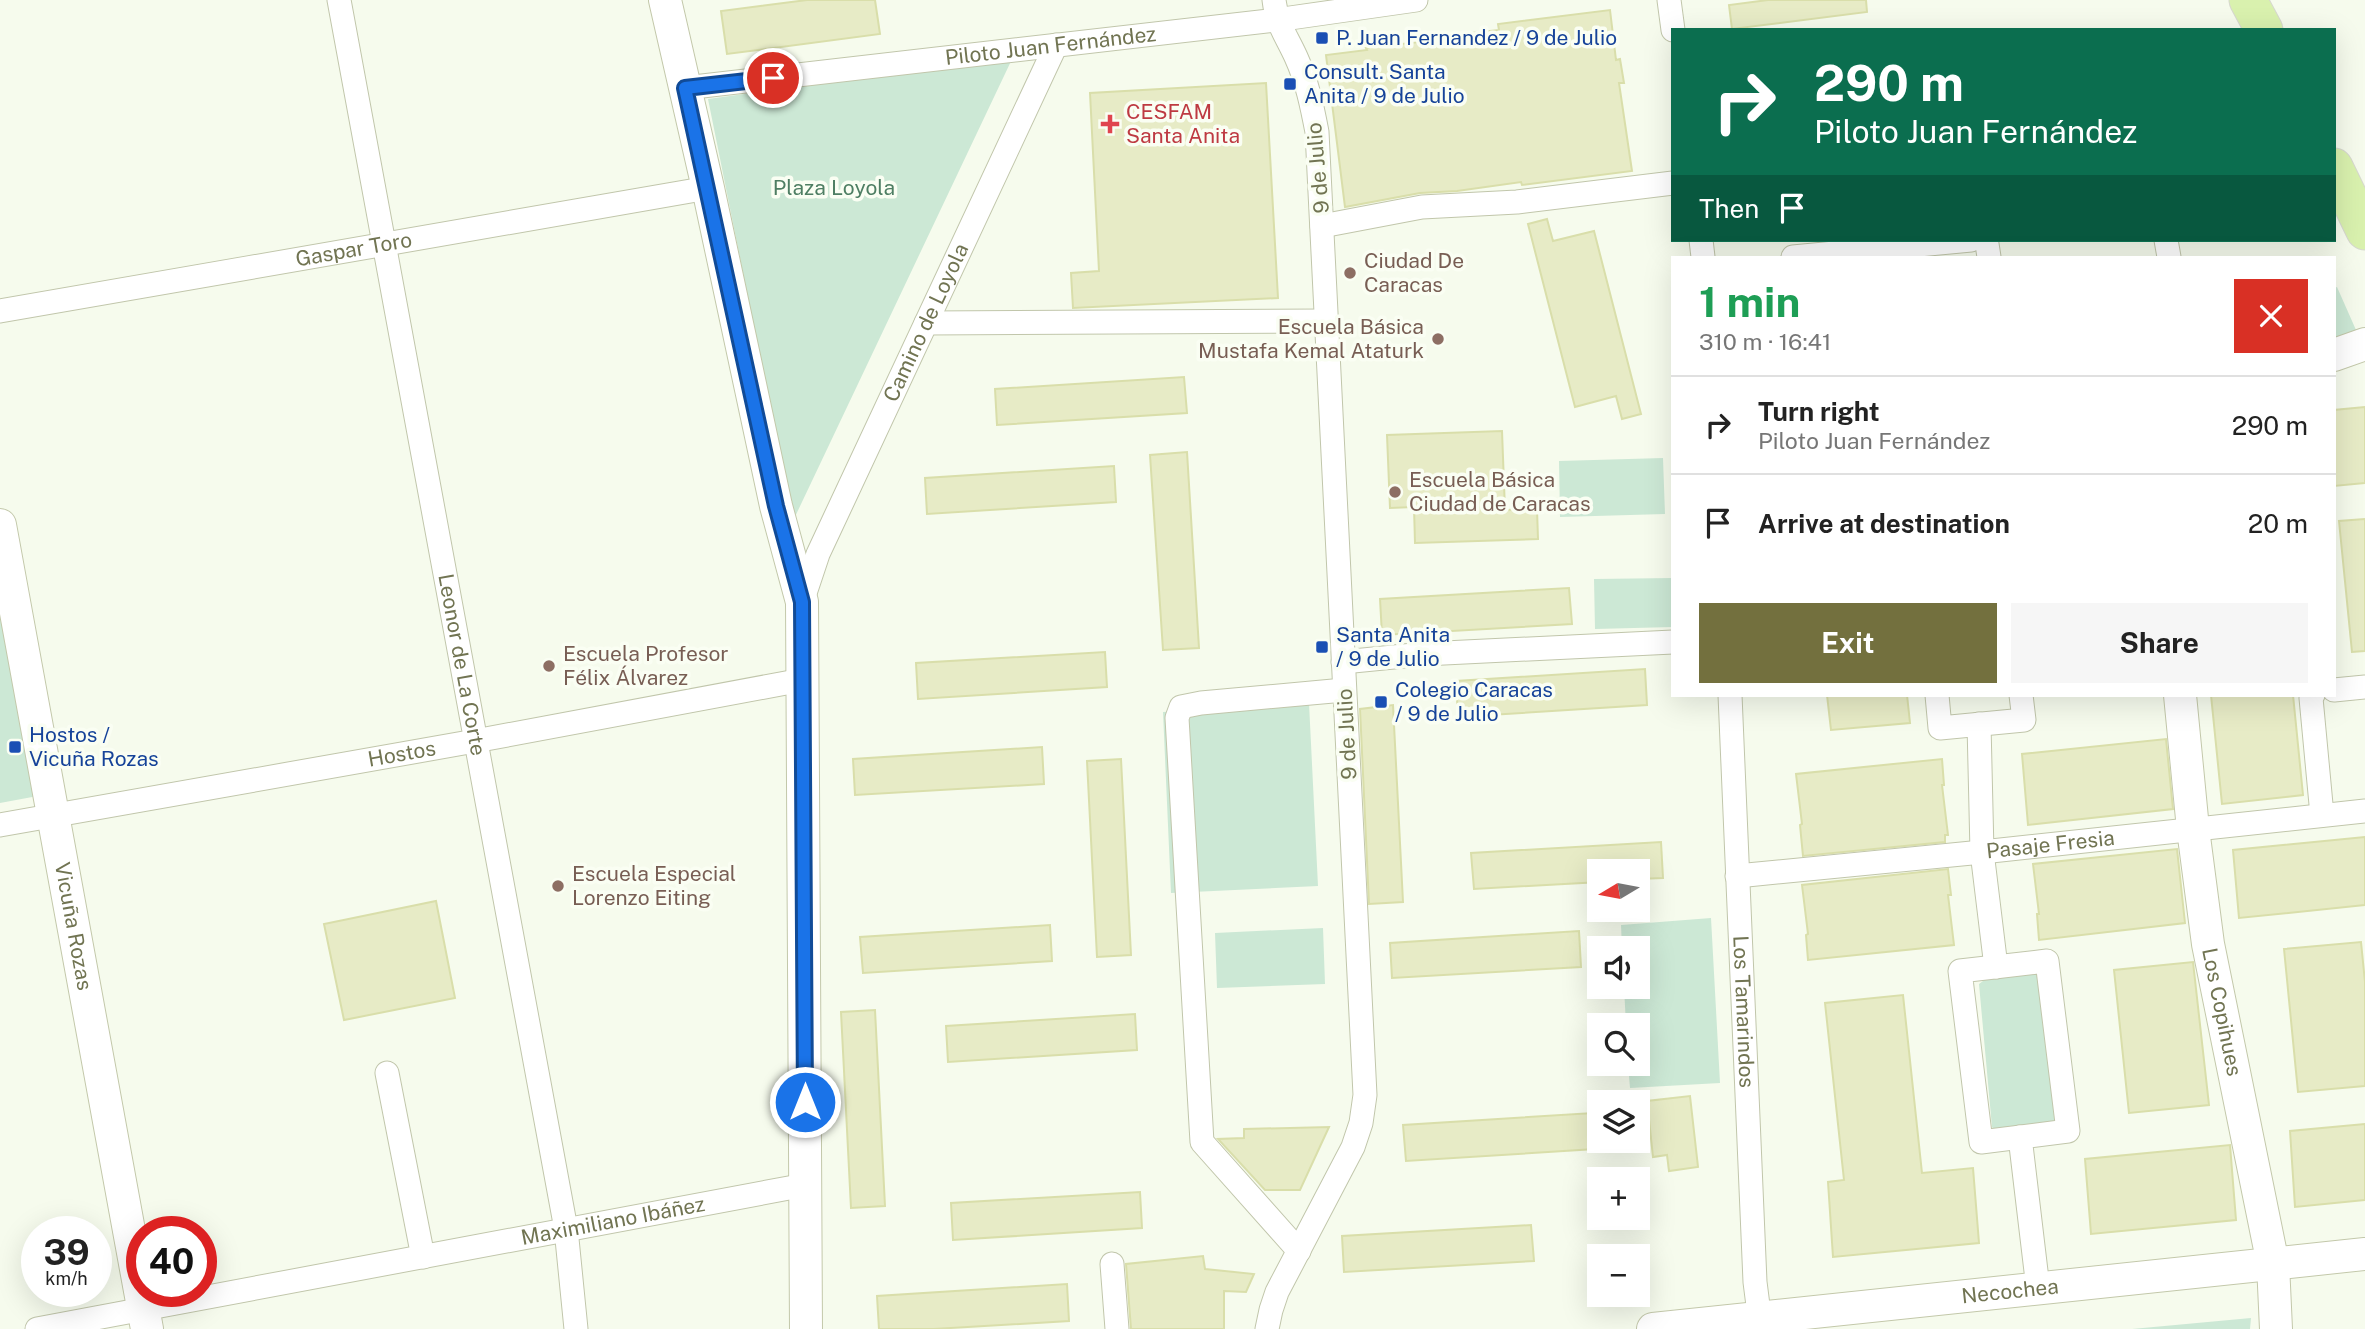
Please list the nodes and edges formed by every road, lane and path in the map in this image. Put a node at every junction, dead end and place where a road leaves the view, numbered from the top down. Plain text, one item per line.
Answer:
1 (340, 0) edge
2 (665, 0) edge
3 (1416, 0) edge
4 (1669, 0) edge
5 (2248, 0) edge
6 (1275, 10) edge
7 (1674, 28) edge
8 (2263, 28) edge
9 (1056, 45) junction
10 (685, 88) junction
11 (2336, 171) edge
12 (1671, 183) edge
13 (708, 188) junction
14 (1322, 226) junction
15 (2365, 230) edge
16 (1950, 242) edge
17 (383, 244) junction
18 (1803, 256) edge
19 (0, 311) edge
20 (1327, 321) junction
21 (926, 323) junction
22 (2365, 344) edge
23 (2336, 354) edge
24 (0, 525) edge
25 (802, 602) junction
26 (1671, 642) edge
27 (1343, 662) junction
28 (802, 680) junction
29 (2365, 687) edge
30 (1344, 690) junction
31 (2336, 690) edge
32 (1730, 697) edge
33 (1937, 697) edge
34 (2021, 697) edge
35 (2180, 697) edge
36 (2312, 697) edge
37 (1979, 724) junction
38 (475, 741) junction
39 (2365, 811) edge
40 (2322, 815) junction
41 (53, 816) junction
42 (0, 825) edge
43 (2193, 828) junction
44 (1982, 852) junction
45 (1737, 876) junction
46 (1996, 967) junction
47 (387, 1073) dead end
48 (2020, 1137) junction
49 (805, 1185) junction
50 (566, 1229) junction
51 (1299, 1251) junction
52 (2365, 1254) edge
53 (423, 1256) junction
54 (1112, 1264) dead end
55 (2273, 1264) junction
56 (2038, 1288) junction
57 (145, 1319) edge
58 (1760, 1323) edge
59 (37, 1329) edge
60 (576, 1329) edge
61 (806, 1329) edge
62 (1117, 1329) edge
63 (1267, 1329) edge
64 (1653, 1329) edge
65 (2276, 1329) edge

1 - 17 street, Leonor de La Corte
2 - 10 street, Camino de Loyola
3 - 6 street, Piloto Juan Fernández
4 - 7 street
5 - 8 main road
6 - 9 street, Piloto Juan Fernández
6 - 14 street, 9 de Julio
9 - 10 street, Piloto Juan Fernández
9 - 21 street, Camino de Loyola
10 - 13 street, Camino de Loyola
11 - 15 main road
12 - 14 street
13 - 17 street, Gaspar Toro
13 - 25 street, Camino de Loyola
14 - 20 street, 9 de Julio
16 - 18 street
17 - 19 street, Gaspar Toro
17 - 38 street, Leonor de La Corte
20 - 21 street
20 - 27 street, 9 de Julio
21 - 25 street, Camino de Loyola
22 - 23 street
24 - 41 street, Vicuña Rozas
25 - 28 street, Camino de Loyola
26 - 27 street
27 - 30 street, 9 de Julio
28 - 38 street, Hostos
28 - 49 street, Camino de Loyola
29 - 31 street
30 - 51 street, 9 de Julio
30 - 51 street
32 - 45 street, Los Tamarindos
33 - 37 street
34 - 37 street
35 - 43 street, Los Copihues
36 - 40 street
37 - 44 street
38 - 41 street, Hostos
38 - 50 street, Leonor de La Corte
39 - 40 street, Pasaje Fresia
40 - 43 street, Pasaje Fresia
41 - 42 street, Hostos
41 - 57 street, Vicuña Rozas
43 - 44 street, Pasaje Fresia
43 - 55 street, Los Copihues
44 - 45 street, Pasaje Fresia
44 - 46 street
45 - 58 street, Los Tamarindos
46 - 48 street
46 - 48 street
47 - 53 street
48 - 56 street
49 - 50 street, Maximiliano Ibáñez
49 - 61 street, Camino de Loyola
50 - 53 street, Maximiliano Ibáñez
50 - 60 street, Leonor de La Corte
51 - 63 street, 9 de Julio
52 - 55 street, Necochea
53 - 57 street, Maximiliano Ibáñez
54 - 62 street
55 - 56 street, Necochea
55 - 65 street, Los Copihues
56 - 58 street, Necochea
57 - 59 street, Maximiliano Ibáñez
58 - 64 street, Necochea

